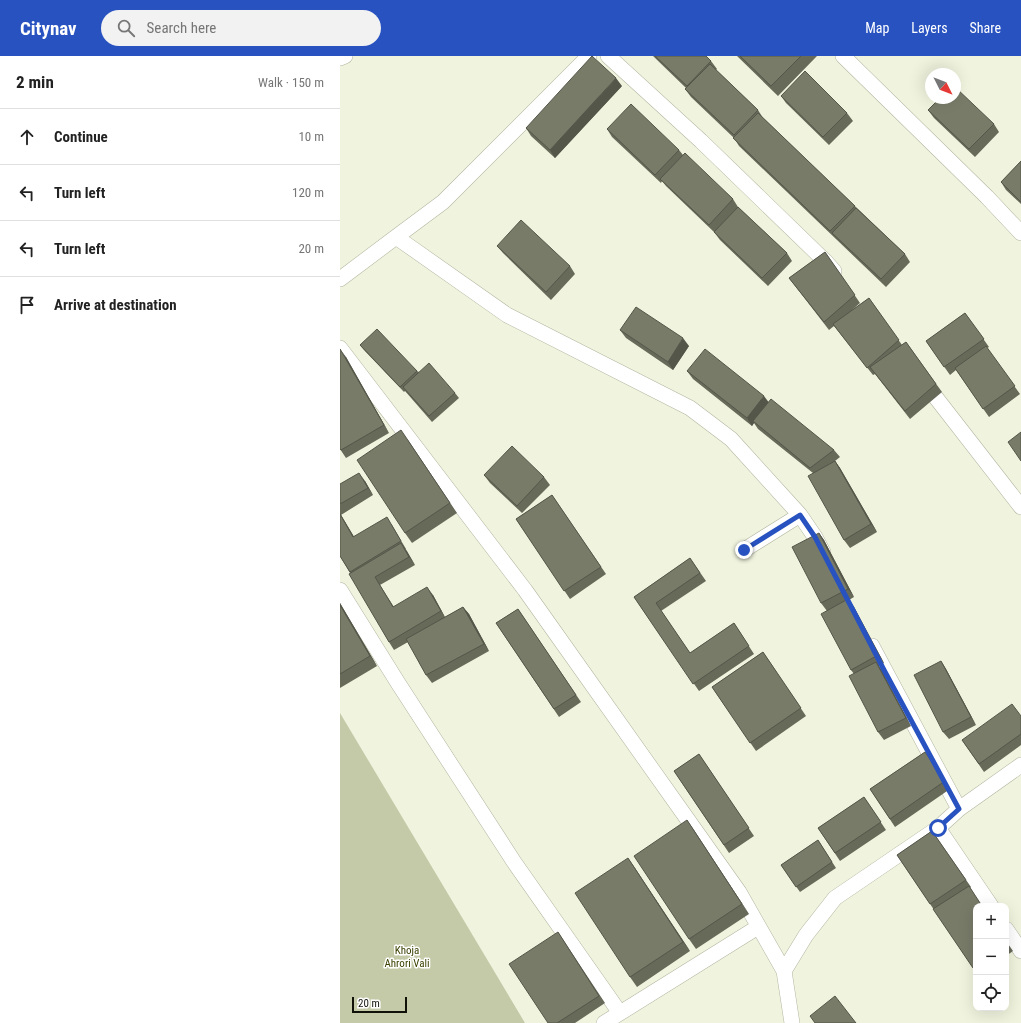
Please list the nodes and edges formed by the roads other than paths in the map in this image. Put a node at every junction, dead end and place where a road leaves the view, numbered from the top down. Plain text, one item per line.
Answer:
1 (344, 56) edge
2 (589, 56) edge
3 (608, 56) edge
4 (843, 56) edge
5 (340, 58) edge
6 (1021, 233) edge
7 (396, 237) junction
8 (340, 279) edge
9 (841, 280) edge
10 (340, 348) edge
11 (913, 369) edge
12 (1021, 507) edge
13 (800, 515) junction
14 (744, 550) dead end
15 (830, 565) edge
16 (340, 590) edge
17 (866, 635) edge
18 (1021, 765) edge
19 (959, 809) junction
20 (938, 828) junction
21 (989, 903) edge
22 (758, 927) junction
23 (1009, 933) edge
24 (1021, 951) edge
25 (784, 971) junction
26 (620, 1012) junction
27 (604, 1023) edge
28 (792, 1023) edge

1 - 5 street
2 - 7 street
3 - 9 street
4 - 6 street
7 - 8 street
7 - 13 street
10 - 22 street
11 - 12 street
13 - 14 street
13 - 15 street
16 - 26 street
17 - 19 street
18 - 19 street
19 - 20 street
20 - 21 street
20 - 25 street
22 - 25 street
22 - 26 street
23 - 24 street
25 - 28 street
26 - 27 street

